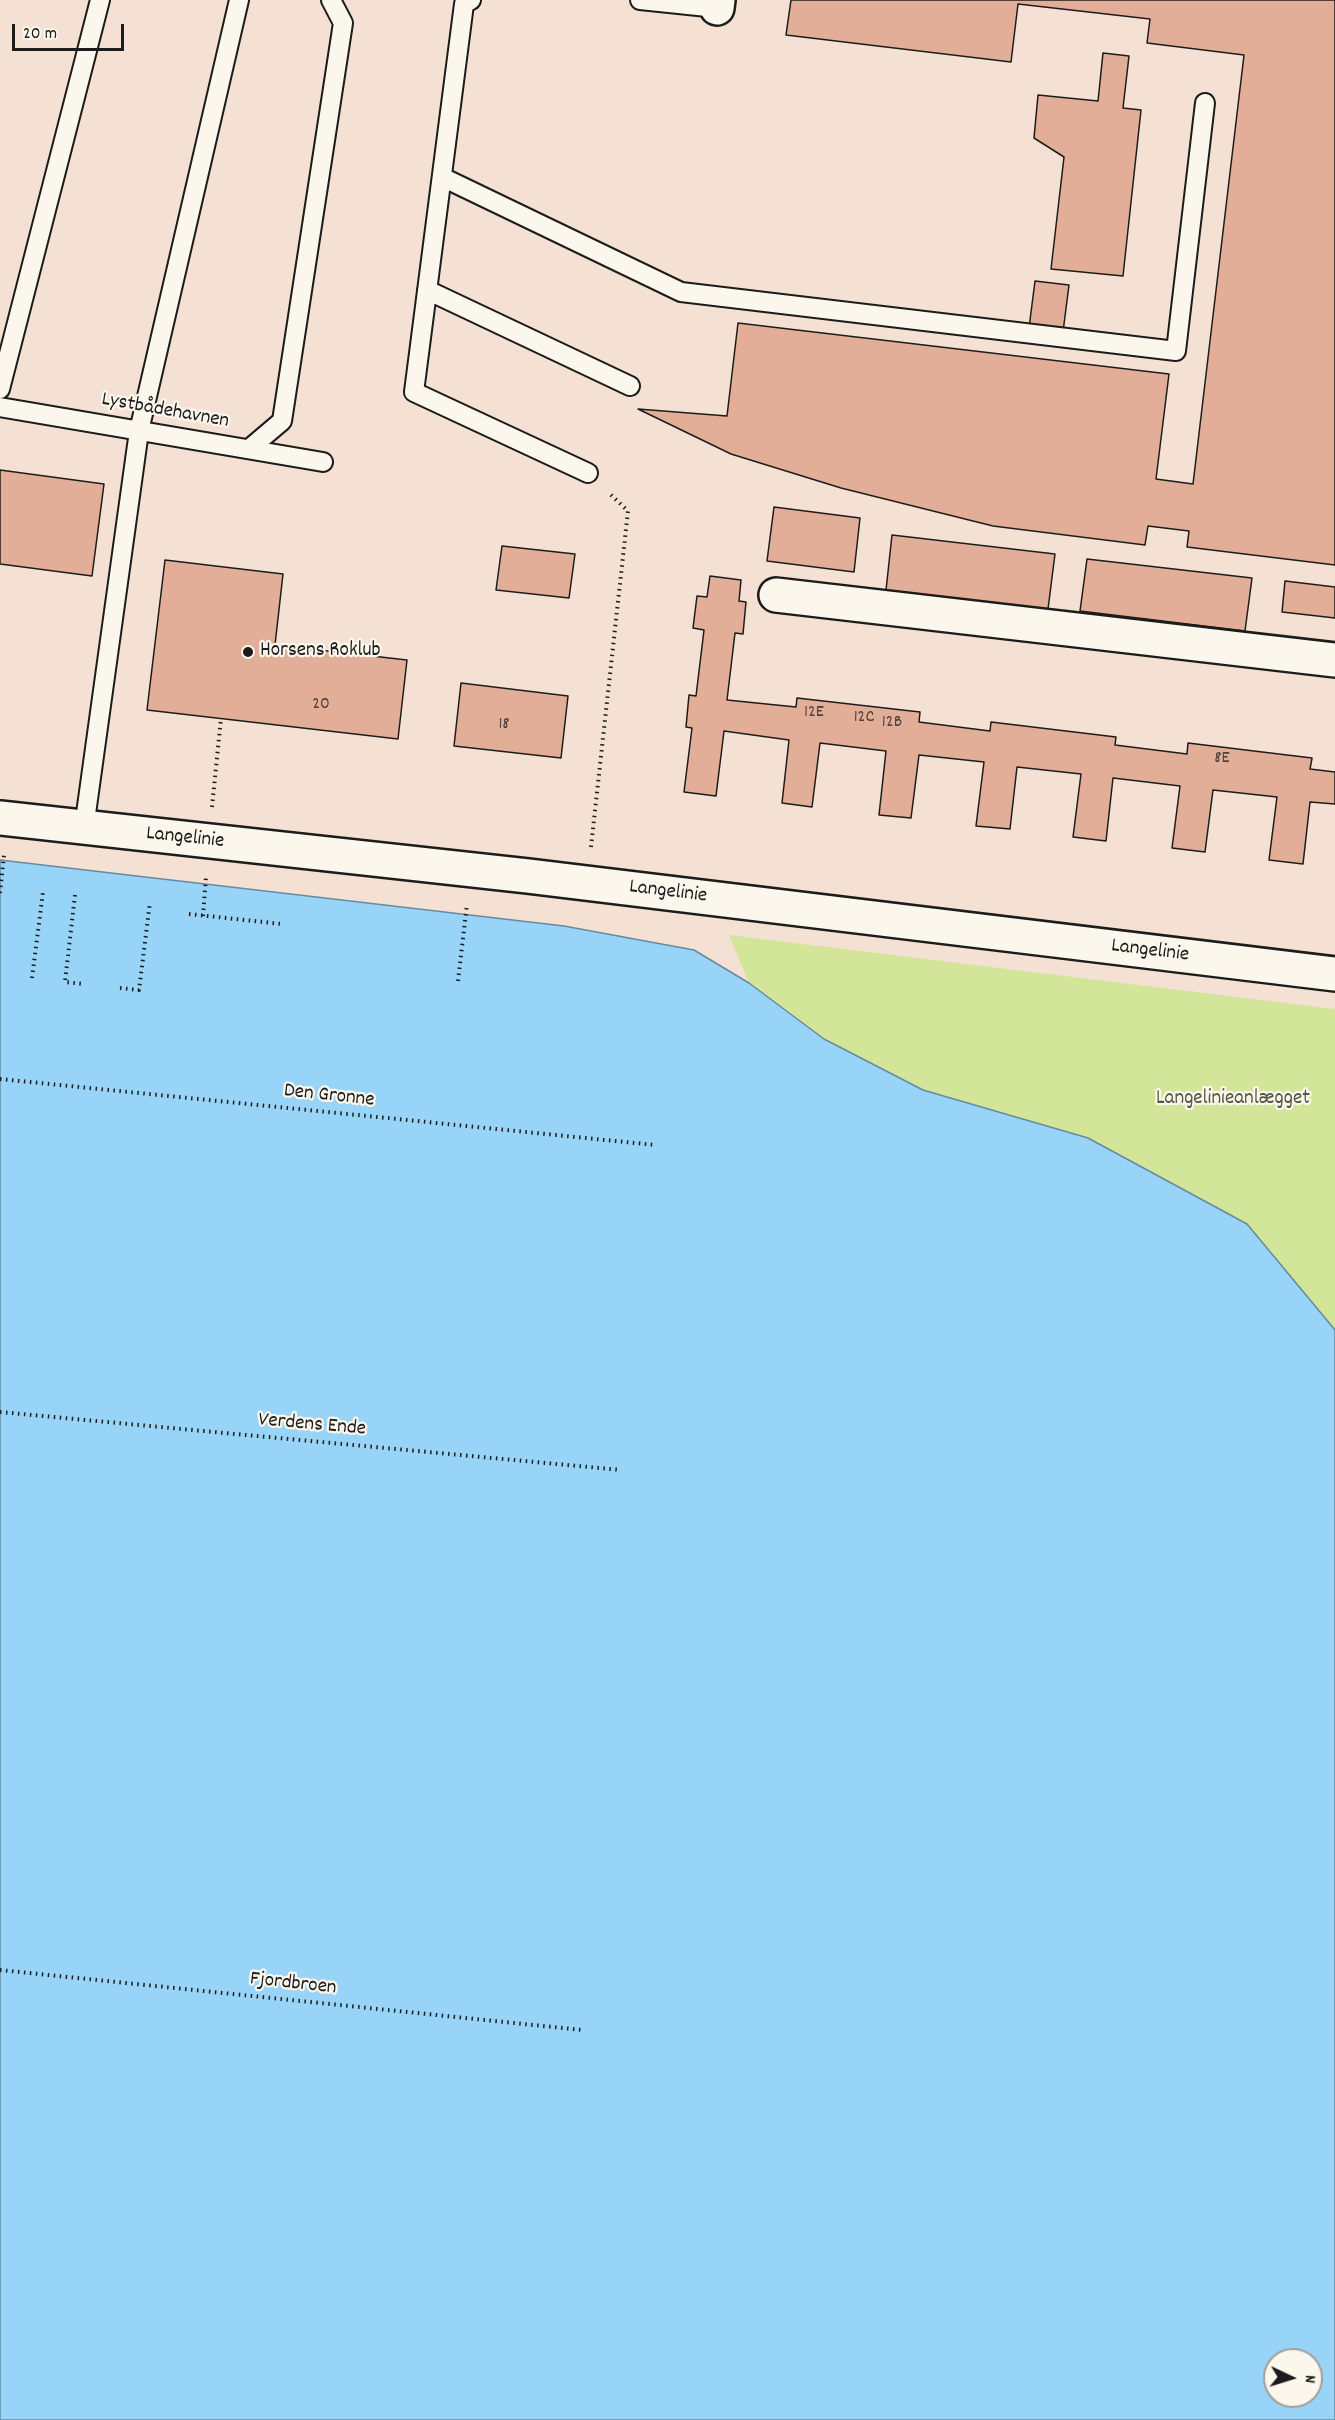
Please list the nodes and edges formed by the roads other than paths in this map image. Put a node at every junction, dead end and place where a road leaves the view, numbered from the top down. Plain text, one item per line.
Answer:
1 (100, 0) edge
2 (239, 0) edge
3 (331, 0) edge
4 (471, 0) edge
5 (640, 0) edge
6 (718, 4) edge
7 (1205, 103) dead end
8 (442, 177) junction
9 (427, 290) junction
10 (630, 386) dead end
11 (0, 389) edge
12 (0, 406) edge
13 (139, 431) junction
14 (249, 449) junction
15 (323, 462) dead end
16 (588, 473) road end
17 (776, 595) dead end
18 (1335, 660) edge
19 (0, 818) edge
20 (84, 828) junction
21 (1335, 974) edge

1 - 11 lane
2 - 13 lane
3 - 14 lane
4 - 8 lane
5 - 6 lane
7 - 8 lane
8 - 9 lane
9 - 10 lane
9 - 16 lane
12 - 13 lane, Lystbådehavnen
13 - 14 lane, Lystbådehavnen
13 - 20 lane
14 - 15 lane, Lystbådehavnen
17 - 18 street
19 - 20 street, Langelinie
20 - 21 street, Langelinie

